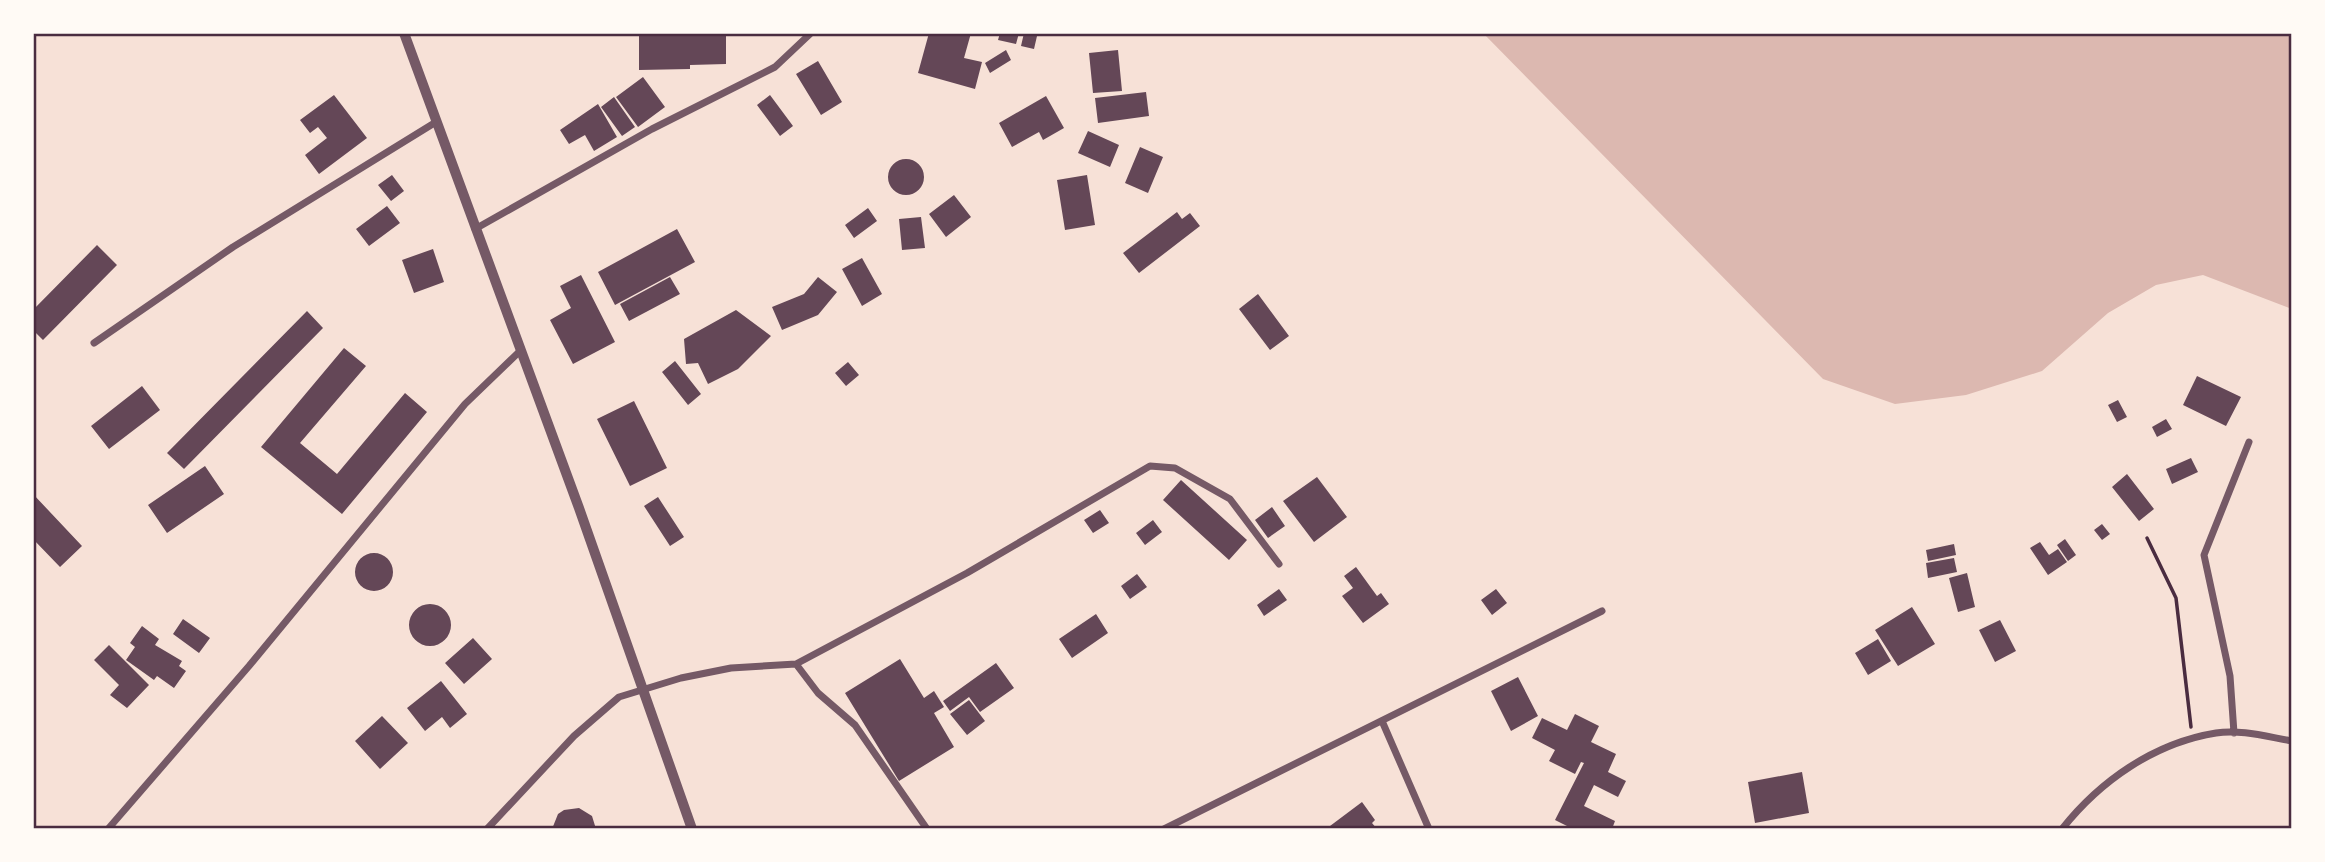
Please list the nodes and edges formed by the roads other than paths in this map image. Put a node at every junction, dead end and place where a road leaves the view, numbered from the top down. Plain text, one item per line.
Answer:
1 (404, 33) edge
2 (811, 33) edge
3 (436, 122) junction
4 (474, 230) junction
5 (94, 343) dead end
6 (519, 352) junction
7 (2249, 442) dead end
8 (1279, 564) dead end
9 (1602, 611) dead end
10 (796, 664) junction
11 (643, 690) junction
12 (1382, 721) junction
13 (2234, 733) junction
14 (2292, 741) edge
15 (108, 829) edge
16 (487, 829) edge
17 (692, 829) edge
18 (928, 829) edge
19 (1164, 829) edge
20 (1429, 829) edge
21 (2062, 829) edge

1 - 3 street
2 - 4 street
3 - 4 street
3 - 5 street
4 - 6 street
6 - 11 street
6 - 15 street
7 - 13 street
8 - 10 street
9 - 12 street
10 - 11 street
10 - 18 street
11 - 16 street
11 - 17 street
12 - 19 street
12 - 20 street
13 - 14 street
13 - 21 street

